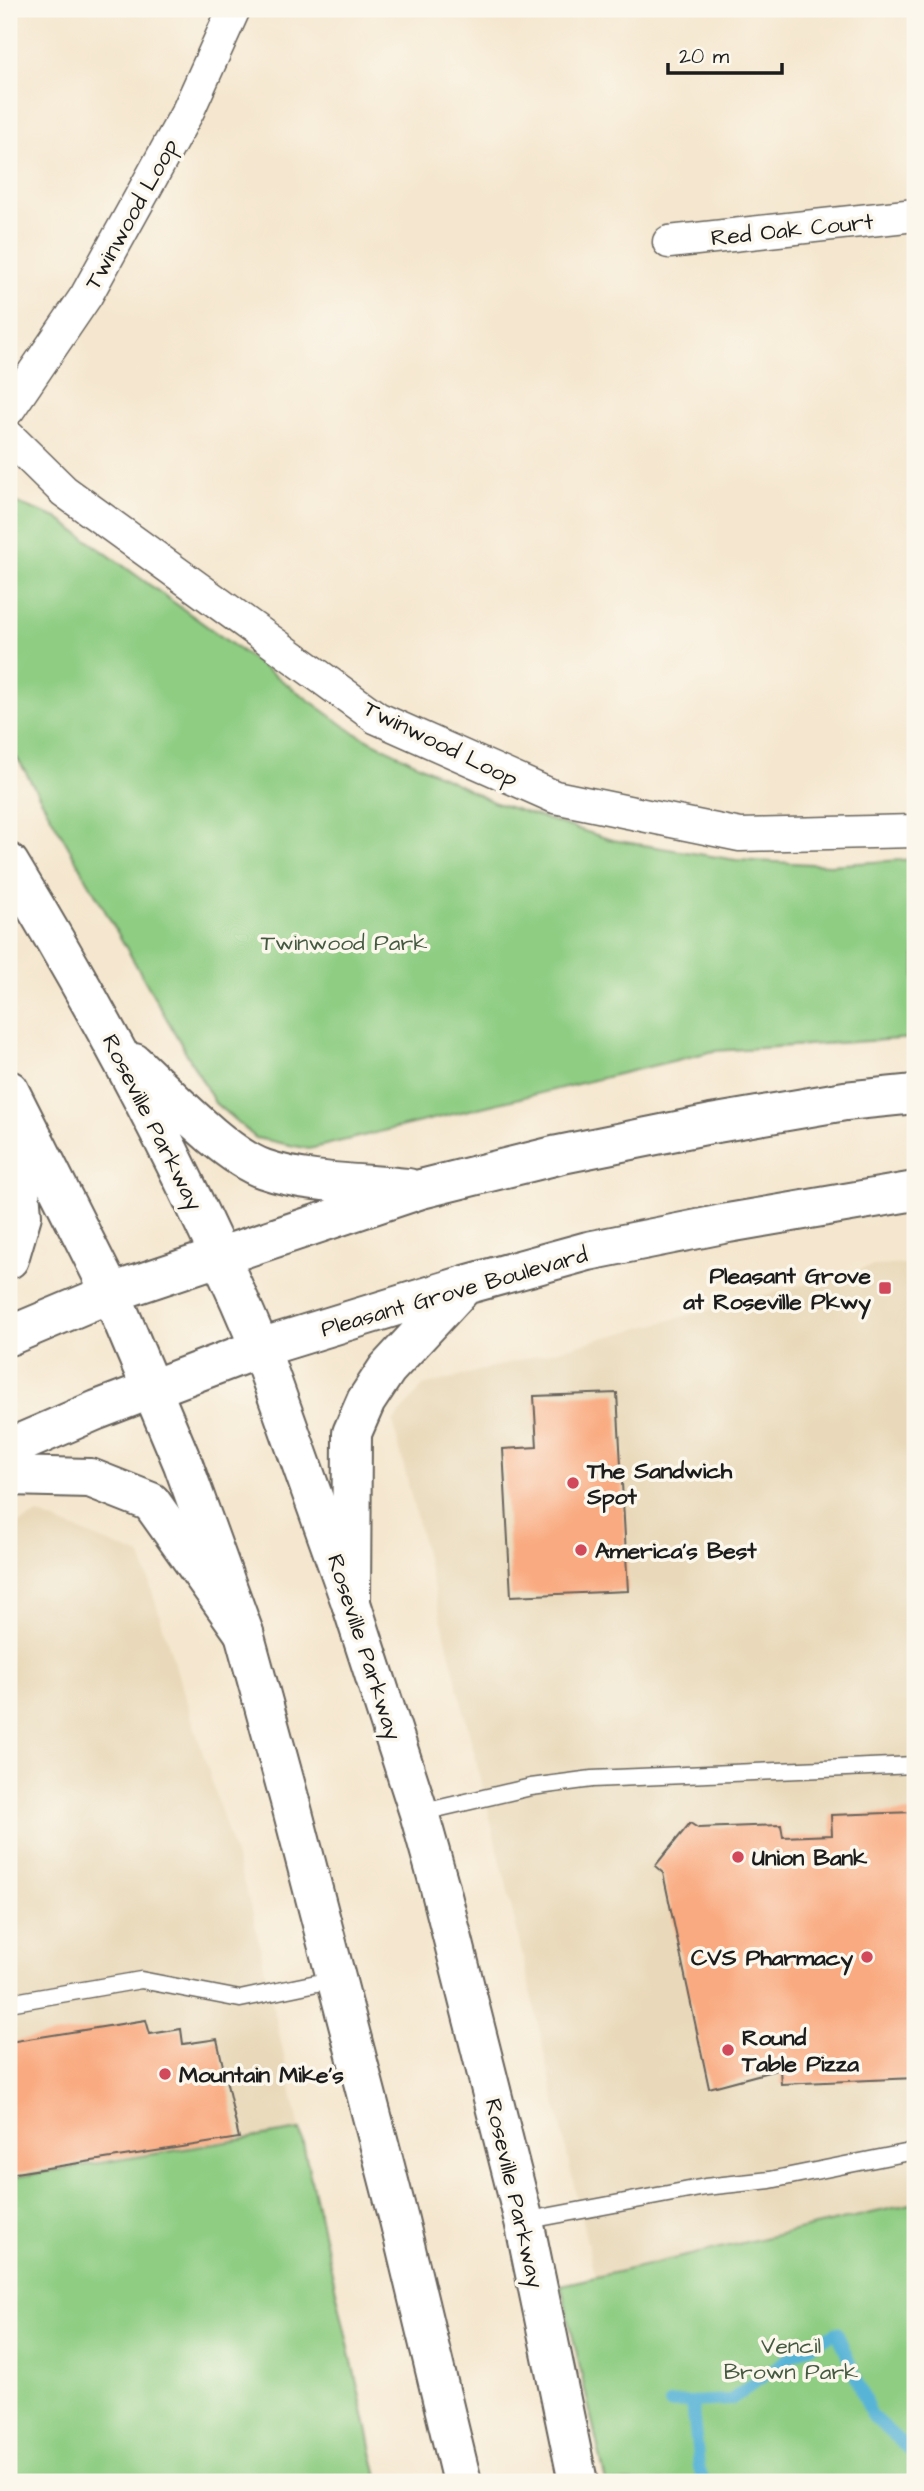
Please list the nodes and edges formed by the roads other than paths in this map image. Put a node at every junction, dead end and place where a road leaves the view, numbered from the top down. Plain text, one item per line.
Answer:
1 (233, 9) edge
2 (915, 215) edge
3 (669, 242) dead end
4 (9, 409) edge
5 (9, 438) edge
6 (915, 831) edge
7 (9, 863) edge
8 (114, 1044) junction
9 (11, 1094) edge
10 (915, 1094) edge
11 (421, 1189) junction
12 (915, 1191) edge
13 (221, 1257) junction
14 (9, 1259) edge
15 (466, 1285) junction
16 (111, 1293) junction
17 (9, 1336) edge
18 (260, 1348) junction
19 (151, 1388) junction
20 (9, 1448) edge
21 (9, 1476) edge
22 (351, 1603) junction
23 (244, 1633) junction
24 (915, 1765) edge
25 (419, 1813) junction
26 (336, 1979) junction
27 (9, 2003) edge
28 (915, 2151) edge
29 (524, 2221) junction
30 (462, 2482) edge
31 (578, 2482) edge

1 - 4 street, Twinwood Loop
2 - 3 street, Red Oak Court
5 - 6 street, Twinwood Loop
7 - 8 main road, Roseville Parkway
8 - 11 main road
8 - 13 main road, Roseville Parkway
9 - 14 main road
9 - 16 main road
10 - 11 main road
11 - 13 main road
12 - 15 main road, Pleasant Grove Boulevard
13 - 16 main road
13 - 18 main road, Roseville Parkway
15 - 18 main road, Pleasant Grove Boulevard
15 - 22 main road
16 - 17 main road
16 - 19 main road
18 - 19 main road, Pleasant Grove Boulevard
18 - 22 main road, Roseville Parkway
19 - 20 main road, Pleasant Grove Boulevard
19 - 23 main road
21 - 23 main road
22 - 25 main road, Roseville Parkway
23 - 26 main road
24 - 25 lane
25 - 29 main road, Roseville Parkway
26 - 27 lane
26 - 30 main road
28 - 29 lane
29 - 31 main road, Roseville Parkway

